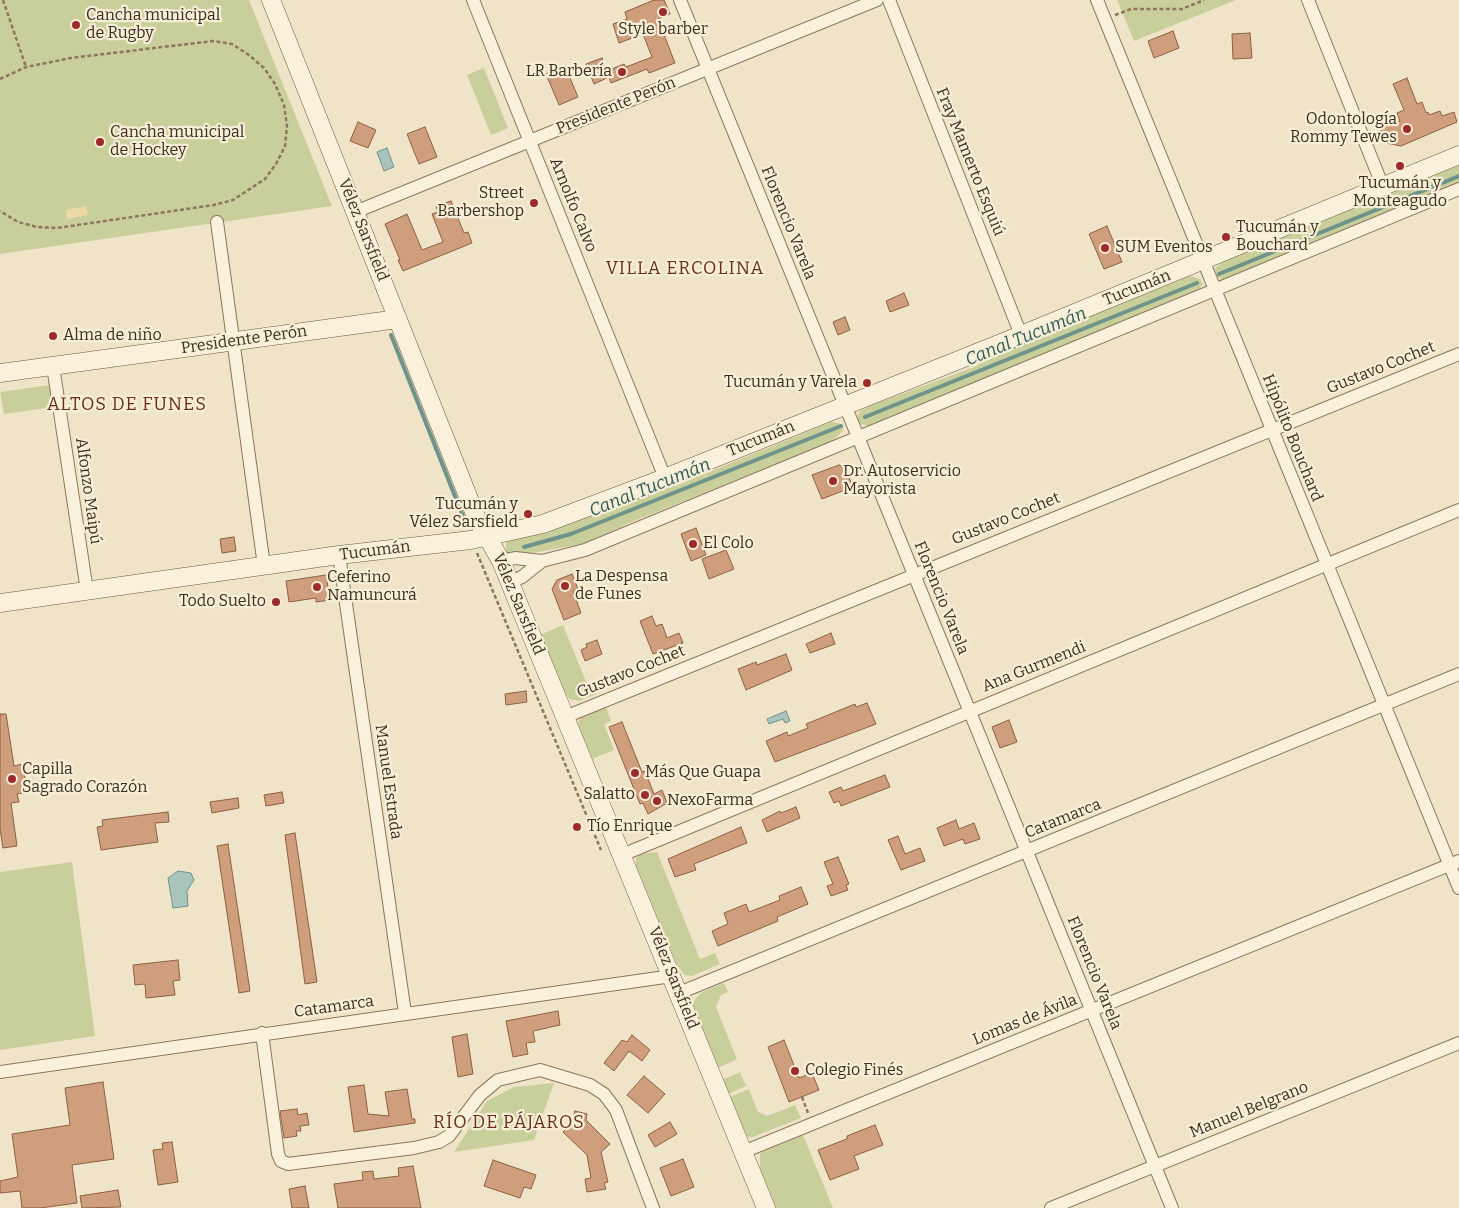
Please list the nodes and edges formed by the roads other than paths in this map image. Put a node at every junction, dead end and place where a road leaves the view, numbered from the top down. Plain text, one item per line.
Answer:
1 (271, 0) edge
2 (473, 0) edge
3 (680, 0) edge
4 (878, 0) edge
5 (889, 0) edge
6 (1097, 0) edge
7 (1308, 0) edge
8 (708, 69) junction
9 (530, 141) junction
10 (1459, 156) edge
11 (1382, 187) junction
12 (1459, 189) edge
13 (355, 212) junction
14 (217, 222) dead end
15 (1203, 262) junction
16 (1214, 289) junction
17 (398, 319) junction
18 (1021, 335) junction
19 (233, 342) junction
20 (1459, 354) edge
21 (53, 366) junction
22 (0, 373) edge
23 (845, 406) junction
24 (1272, 430) junction
25 (858, 438) junction
26 (665, 478) junction
27 (1459, 510) edge
28 (479, 538) junction
29 (339, 555) junction
30 (501, 561) junction
31 (542, 561) junction
32 (1327, 565) junction
33 (264, 566) junction
34 (914, 574) junction
35 (510, 582) junction
36 (87, 591) junction
37 (0, 604) edge
38 (1459, 674) edge
39 (1384, 705) junction
40 (969, 711) junction
41 (565, 717) junction
42 (1026, 851) junction
43 (622, 854) junction
44 (1454, 863) edge
45 (1459, 888) edge
46 (672, 976) junction
47 (679, 993) junction
48 (1091, 1010) junction
49 (405, 1013) junction
50 (262, 1033) junction
51 (1459, 1043) edge
52 (0, 1072) edge
53 (743, 1152) junction
54 (1155, 1166) junction
55 (654, 1205) edge
56 (766, 1208) edge
57 (1051, 1208) edge
58 (1172, 1208) edge

1 - 13 main road, Vélez Sarsfield
2 - 9 street, Arnolfo Calvo
3 - 8 street, Florencio Varela
4 - 8 street, Presidente Perón
5 - 18 street, Fray Mamerto Esquiú
6 - 15 street, Hipólito Bouchard
7 - 11 street
8 - 9 street, Presidente Perón
8 - 23 street, Florencio Varela
9 - 13 street, Presidente Perón
9 - 26 street, Arnolfo Calvo
10 - 11 main road, Tucumán
11 - 15 main road, Tucumán
12 - 16 street, Tucumán
13 - 17 main road, Vélez Sarsfield
14 - 19 street
15 - 16 street, Hipólito Bouchard
15 - 18 main road, Tucumán
16 - 24 street, Hipólito Bouchard
16 - 25 street, Tucumán
17 - 19 main road, Presidente Perón
17 - 28 main road, Vélez Sarsfield
18 - 23 main road, Tucumán
19 - 21 main road, Presidente Perón
19 - 33 street
20 - 24 street, Gustavo Cochet
21 - 22 main road, Presidente Perón
21 - 36 street, Alfonzo Maipú
23 - 25 street, Florencio Varela
23 - 26 main road, Tucumán
24 - 32 street, Hipólito Bouchard
24 - 34 street, Gustavo Cochet
25 - 31 street, Tucumán
25 - 34 street, Florencio Varela
26 - 28 main road, Tucumán
27 - 32 street, Ana Gurmendi
28 - 29 main road, Tucumán
28 - 30 main road, Vélez Sarsfield
29 - 33 main road, Tucumán
29 - 49 street, Manuel Estrada
30 - 31 street, Tucumán
30 - 35 main road, Vélez Sarsfield
31 - 35 street, Tucumán
32 - 39 street, Hipólito Bouchard
32 - 40 street, Ana Gurmendi
33 - 36 main road, Tucumán
34 - 40 street, Florencio Varela
34 - 41 street, Gustavo Cochet
35 - 41 main road, Vélez Sarsfield
36 - 37 main road, Tucumán
38 - 39 street, Catamarca
39 - 42 street, Catamarca
39 - 44 street, Hipólito Bouchard
40 - 42 street, Florencio Varela
40 - 43 street, Ana Gurmendi
41 - 43 main road, Vélez Sarsfield
42 - 47 street, Catamarca
42 - 48 street, Florencio Varela
43 - 46 main road, Vélez Sarsfield
44 - 45 street, Hipólito Bouchard
44 - 48 street, Lomas de Ávila
46 - 47 main road, Vélez Sarsfield
46 - 49 street, Catamarca
47 - 53 main road, Vélez Sarsfield
48 - 53 street, Lomas de Ávila
48 - 54 street, Florencio Varela
49 - 50 street, Catamarca
50 - 52 street, Catamarca
50 - 55 street
51 - 54 street, Manuel Belgrano
53 - 56 main road, Vélez Sarsfield
54 - 57 street, Manuel Belgrano
54 - 58 street, Florencio Varela

